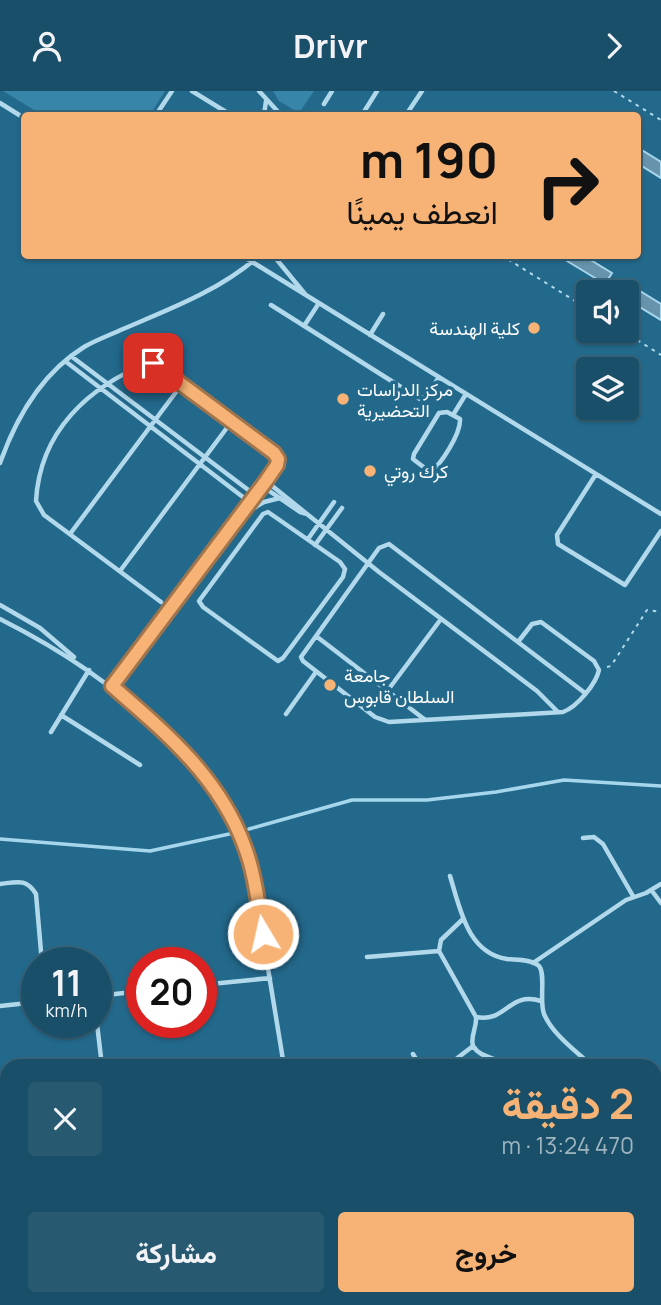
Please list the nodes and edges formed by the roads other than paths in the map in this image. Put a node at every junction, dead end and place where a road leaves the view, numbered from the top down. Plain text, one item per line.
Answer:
1 (172, 91) edge
2 (192, 91) edge
3 (259, 91) edge
4 (332, 91) edge
5 (377, 91) edge
6 (422, 91) edge
7 (266, 100) junction
8 (0, 103) edge
9 (324, 104) dead end
10 (158, 112) edge
11 (226, 112) edge
12 (264, 112) edge
13 (278, 112) edge
14 (364, 112) edge
15 (409, 112) edge
16 (21, 116) edge
17 (247, 259) edge
18 (256, 259) edge
19 (276, 259) edge
20 (252, 263) junction
21 (306, 295) junction
22 (319, 303) junction
23 (271, 305) dead end
24 (383, 314) dead end
25 (304, 326) junction
26 (370, 335) junction
27 (71, 356) junction
28 (65, 361) junction
29 (439, 377) junction
30 (107, 383) junction
31 (182, 384) junction
32 (100, 388) junction
33 (466, 394) junction
34 (453, 415) junction
35 (155, 419) junction
36 (232, 421) junction
37 (150, 426) junction
38 (205, 457) junction
39 (0, 463) edge
40 (200, 464) junction
41 (596, 474) junction
42 (264, 483) junction
43 (255, 495) junction
44 (280, 498) junction
45 (250, 502) junction
46 (334, 502) dead end
47 (256, 507) junction
48 (342, 508) dead end
49 (307, 514) junction
50 (661, 514) edge
51 (240, 516) junction
52 (319, 523) junction
53 (327, 529) junction
54 (661, 531) edge
55 (71, 534) junction
56 (308, 539) junction
57 (315, 545) junction
58 (368, 563) junction
59 (120, 572) junction
60 (161, 602) dead end
61 (0, 605) edge
62 (0, 619) edge
63 (441, 619) junction
64 (316, 636) junction
65 (518, 642) junction
66 (76, 660) junction
67 (89, 670) junction
68 (317, 671) junction
69 (112, 686) junction
70 (388, 690) junction
71 (585, 693) junction
72 (559, 712) junction
73 (286, 714) dead end
74 (61, 715) junction
75 (425, 720) junction
76 (51, 732) dead end
77 (140, 765) dead end
78 (583, 838) dead end
79 (450, 876) dead end
80 (0, 884) edge
81 (661, 884) edge
82 (652, 891) junction
83 (633, 896) junction
84 (661, 903) edge
85 (463, 919) junction
86 (41, 947) edge
87 (439, 951) junction
88 (367, 957) dead end
89 (533, 963) junction
90 (270, 978) junction
91 (217, 983) edge
92 (541, 1001) junction
93 (21, 1004) edge
94 (0, 1006) edge
95 (476, 1017) junction
96 (99, 1038) edge
97 (473, 1047) junction
98 (412, 1054) dead end
99 (101, 1059) edge
100 (283, 1059) edge
101 (415, 1059) edge
102 (457, 1059) edge
103 (496, 1059) edge
104 (585, 1059) edge

1 - 10 lane
2 - 11 lane
3 - 7 lane
4 - 9 lane
5 - 14 lane
6 - 15 lane
7 - 12 lane
7 - 13 lane
8 - 16 lane
17 - 20 lane
18 - 20 lane
19 - 21 lane
20 - 21 lane
20 - 27 lane
21 - 22 lane
22 - 25 lane
22 - 26 lane
23 - 25 lane
24 - 26 lane
25 - 29 lane
26 - 29 lane
27 - 28 lane
27 - 30 lane
28 - 32 lane
28 - 39 lane
29 - 33 lane
30 - 31 lane
30 - 32 lane
30 - 35 lane
31 - 35 lane
31 - 36 lane
32 - 37 lane
32 - 55 lane
33 - 34 lane
33 - 41 lane
34 - 34 lane
35 - 37 lane
35 - 38 lane
36 - 38 lane
36 - 42 lane
37 - 40 lane
37 - 55 lane
38 - 40 lane
38 - 43 lane
40 - 45 lane
40 - 59 lane
41 - 50 lane
41 - 54 lane
42 - 43 lane
42 - 44 lane
42 - 49 lane
43 - 45 lane
44 - 47 lane
44 - 49 lane
45 - 47 lane
45 - 51 lane
46 - 52 lane
47 - 51 lane
48 - 53 lane
49 - 52 lane
51 - 69 lane
52 - 53 lane
52 - 56 lane
53 - 57 lane
53 - 58 lane
55 - 59 lane
56 - 57 lane
56 - 57 lane
58 - 63 lane
58 - 64 lane
58 - 65 lane
59 - 60 lane
61 - 66 lane
62 - 66 lane
63 - 70 lane
63 - 72 lane
64 - 68 lane
64 - 70 lane
65 - 71 lane
65 - 71 lane
66 - 67 lane
67 - 69 lane
67 - 74 lane
68 - 73 lane
68 - 75 lane
69 - 90 lane
70 - 75 lane
71 - 72 lane
72 - 75 lane
74 - 76 lane
74 - 77 lane
78 - 83 lane
79 - 85 lane
80 - 86 lane
81 - 82 lane
82 - 83 lane
82 - 84 lane
83 - 89 lane
85 - 87 lane
85 - 89 lane
87 - 88 lane
87 - 95 lane
89 - 92 lane
90 - 91 lane
90 - 100 lane
92 - 95 lane
92 - 104 lane
93 - 94 lane
95 - 97 lane
96 - 99 lane
97 - 102 lane
97 - 103 lane
98 - 101 lane

